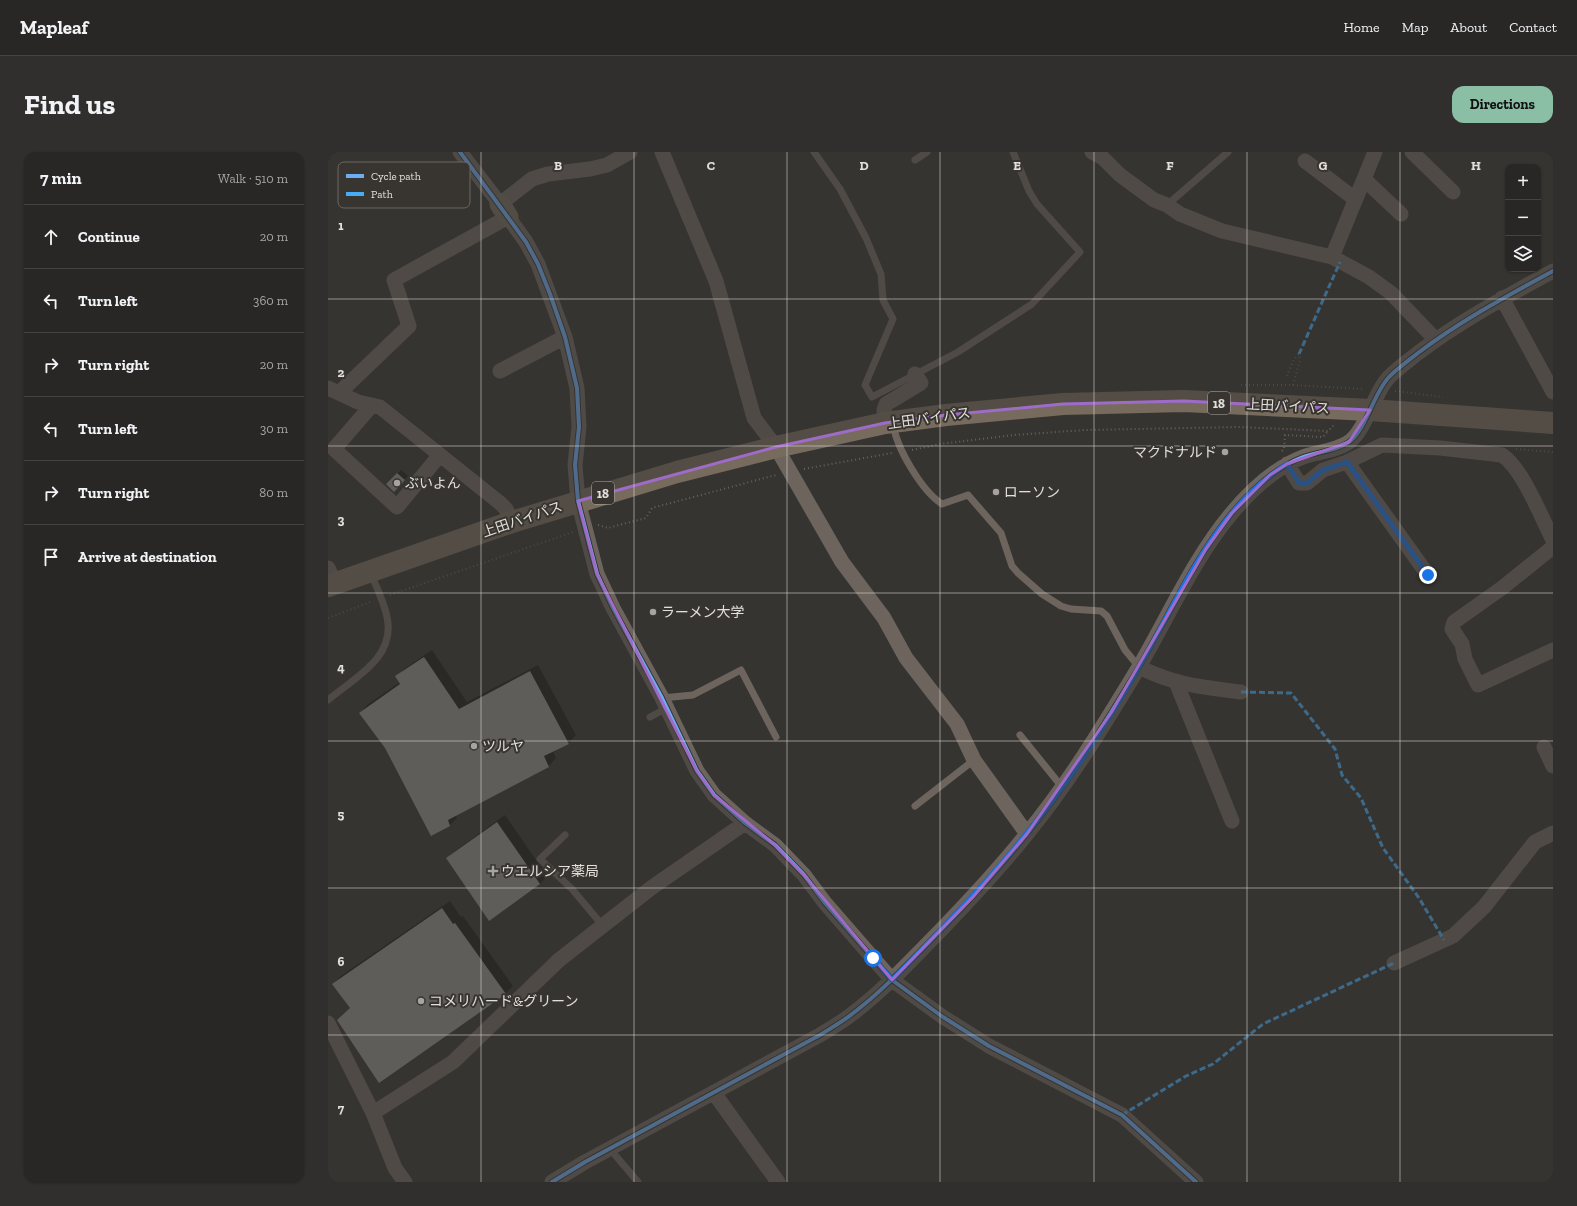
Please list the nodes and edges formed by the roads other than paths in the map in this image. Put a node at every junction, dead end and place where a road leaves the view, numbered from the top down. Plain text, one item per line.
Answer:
1 (460, 152) edge
2 (630, 152) edge
3 (662, 152) edge
4 (814, 152) edge
5 (927, 152) edge
6 (1013, 152) edge
7 (1228, 152) edge
8 (1375, 152) edge
9 (1412, 152) edge
10 (1102, 154) edge
11 (915, 160) dead end
12 (1306, 161) dead end
13 (468, 162) edge
14 (470, 165) edge
15 (1364, 179) junction
16 (1453, 192) dead end
17 (1355, 198) junction
18 (1167, 205) junction
19 (504, 210) junction
20 (1401, 214) dead end
21 (1332, 257) junction
22 (1553, 271) edge
23 (1502, 298) junction
24 (565, 337) junction
25 (1436, 340) junction
26 (500, 371) dead end
27 (915, 374) junction
28 (334, 390) edge
29 (1553, 392) edge
30 (372, 405) junction
31 (1370, 410) junction
32 (889, 423) junction
33 (1553, 423) edge
34 (776, 447) junction
35 (439, 456) junction
36 (1283, 459) junction
37 (1347, 462) junction
38 (578, 501) junction
39 (512, 522) junction
40 (1553, 540) edge
41 (1553, 547) edge
42 (370, 572) junction
43 (1428, 575) dead end
44 (330, 579) edge
45 (1553, 650) edge
46 (1139, 667) junction
47 (1176, 682) junction
48 (1240, 692) dead end
49 (328, 700) edge
50 (665, 703) junction
51 (650, 717) dead end
52 (1020, 735) dead end
53 (776, 737) dead end
54 (1544, 747) dead end
55 (974, 760) junction
56 (1553, 766) edge
57 (1062, 787) junction
58 (915, 806) dead end
59 (1232, 821) dead end
60 (745, 823) junction
61 (1553, 833) edge
62 (1027, 834) junction
63 (565, 835) dead end
64 (603, 926) junction
65 (1394, 963) dead end
66 (892, 980) junction
67 (328, 1023) edge
68 (714, 1093) junction
69 (373, 1113) junction
70 (610, 1149) junction
71 (405, 1182) edge
72 (552, 1182) edge
73 (638, 1182) edge
74 (778, 1182) edge
75 (1196, 1182) edge

1 - 13 street
2 - 19 street
3 - 34 street
4 - 27 lane
5 - 11 lane
6 - 27 lane
7 - 18 lane
8 - 15 street
9 - 16 street
10 - 18 street
12 - 17 street
14 - 19 street
15 - 17 street
15 - 20 street
17 - 21 street
18 - 21 street
19 - 24 street
19 - 28 street
21 - 25 street
22 - 23 street
23 - 25 street
23 - 29 street
24 - 26 street
24 - 38 street
25 - 31 street
27 - 32 street
28 - 30 street
30 - 35 street
30 - 35 street
31 - 32 highway, 上田バイパス / 18
31 - 33 highway, 上田バイパス / 18
31 - 36 street
32 - 34 highway, 上田バイパス / 18
32 - 46 lane
34 - 38 highway, 上田バイパス / 18
34 - 55 street
35 - 39 street
36 - 37 street
36 - 46 street
37 - 40 street
37 - 43 street
38 - 39 highway, 上田バイパス / 18
38 - 50 street
39 - 42 highway, 上田バイパス / 18
41 - 45 street
42 - 44 highway, 上田バイパス / 18
42 - 49 lane
46 - 47 street
46 - 57 street
47 - 48 street
47 - 59 street
50 - 51 lane
50 - 53 lane
50 - 60 street
52 - 57 lane
54 - 56 street
55 - 58 lane
55 - 62 street
57 - 62 street
60 - 64 street
60 - 66 street
61 - 65 street
62 - 66 street
63 - 64 lane
64 - 69 street
66 - 68 street
66 - 75 street
67 - 69 street
68 - 70 street
68 - 74 street
69 - 71 street
70 - 72 street
70 - 73 lane

